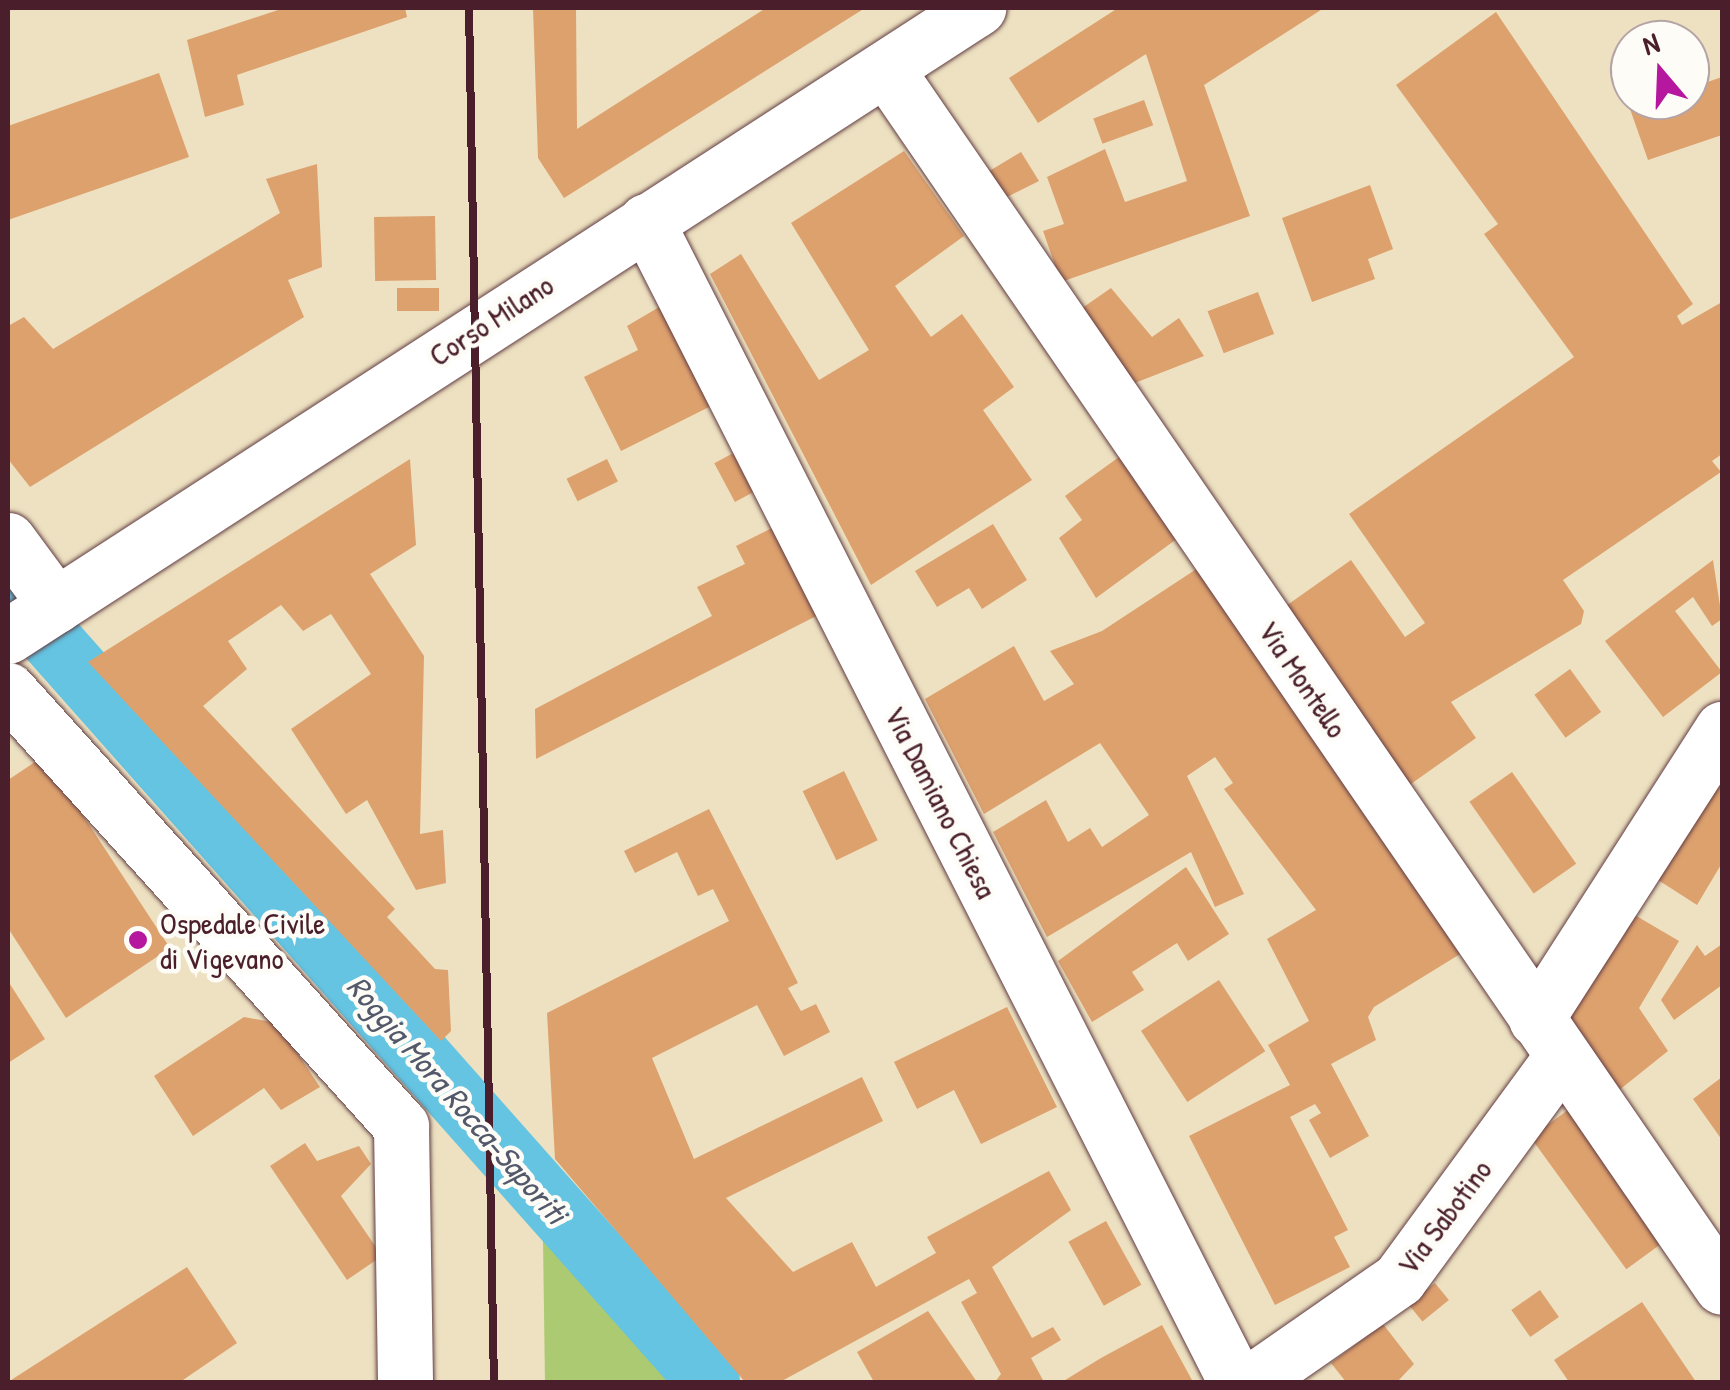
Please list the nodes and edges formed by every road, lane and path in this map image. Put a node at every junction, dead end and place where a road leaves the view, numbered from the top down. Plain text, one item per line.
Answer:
1 (978, 8) edge
2 (886, 69) junction
3 (646, 221) junction
4 (8, 540) edge
5 (54, 606) junction
6 (8, 636) edge
7 (8, 690) edge
8 (1722, 729) edge
9 (1548, 1038) junction
10 (1722, 1287) edge
11 (405, 1382) edge
12 (1236, 1382) edge
13 (1252, 1382) edge

1 - 2 street, Corso Milano
2 - 3 street, Corso Milano
2 - 9 street, Via Montello
3 - 5 street, Corso Milano
3 - 12 street, Via Damiano Chiesa
4 - 5 street
5 - 6 street, Corso Milano
7 - 11 street
8 - 9 street, Via Sabotino
9 - 10 street, Via Montello
9 - 13 street, Via Sabotino

